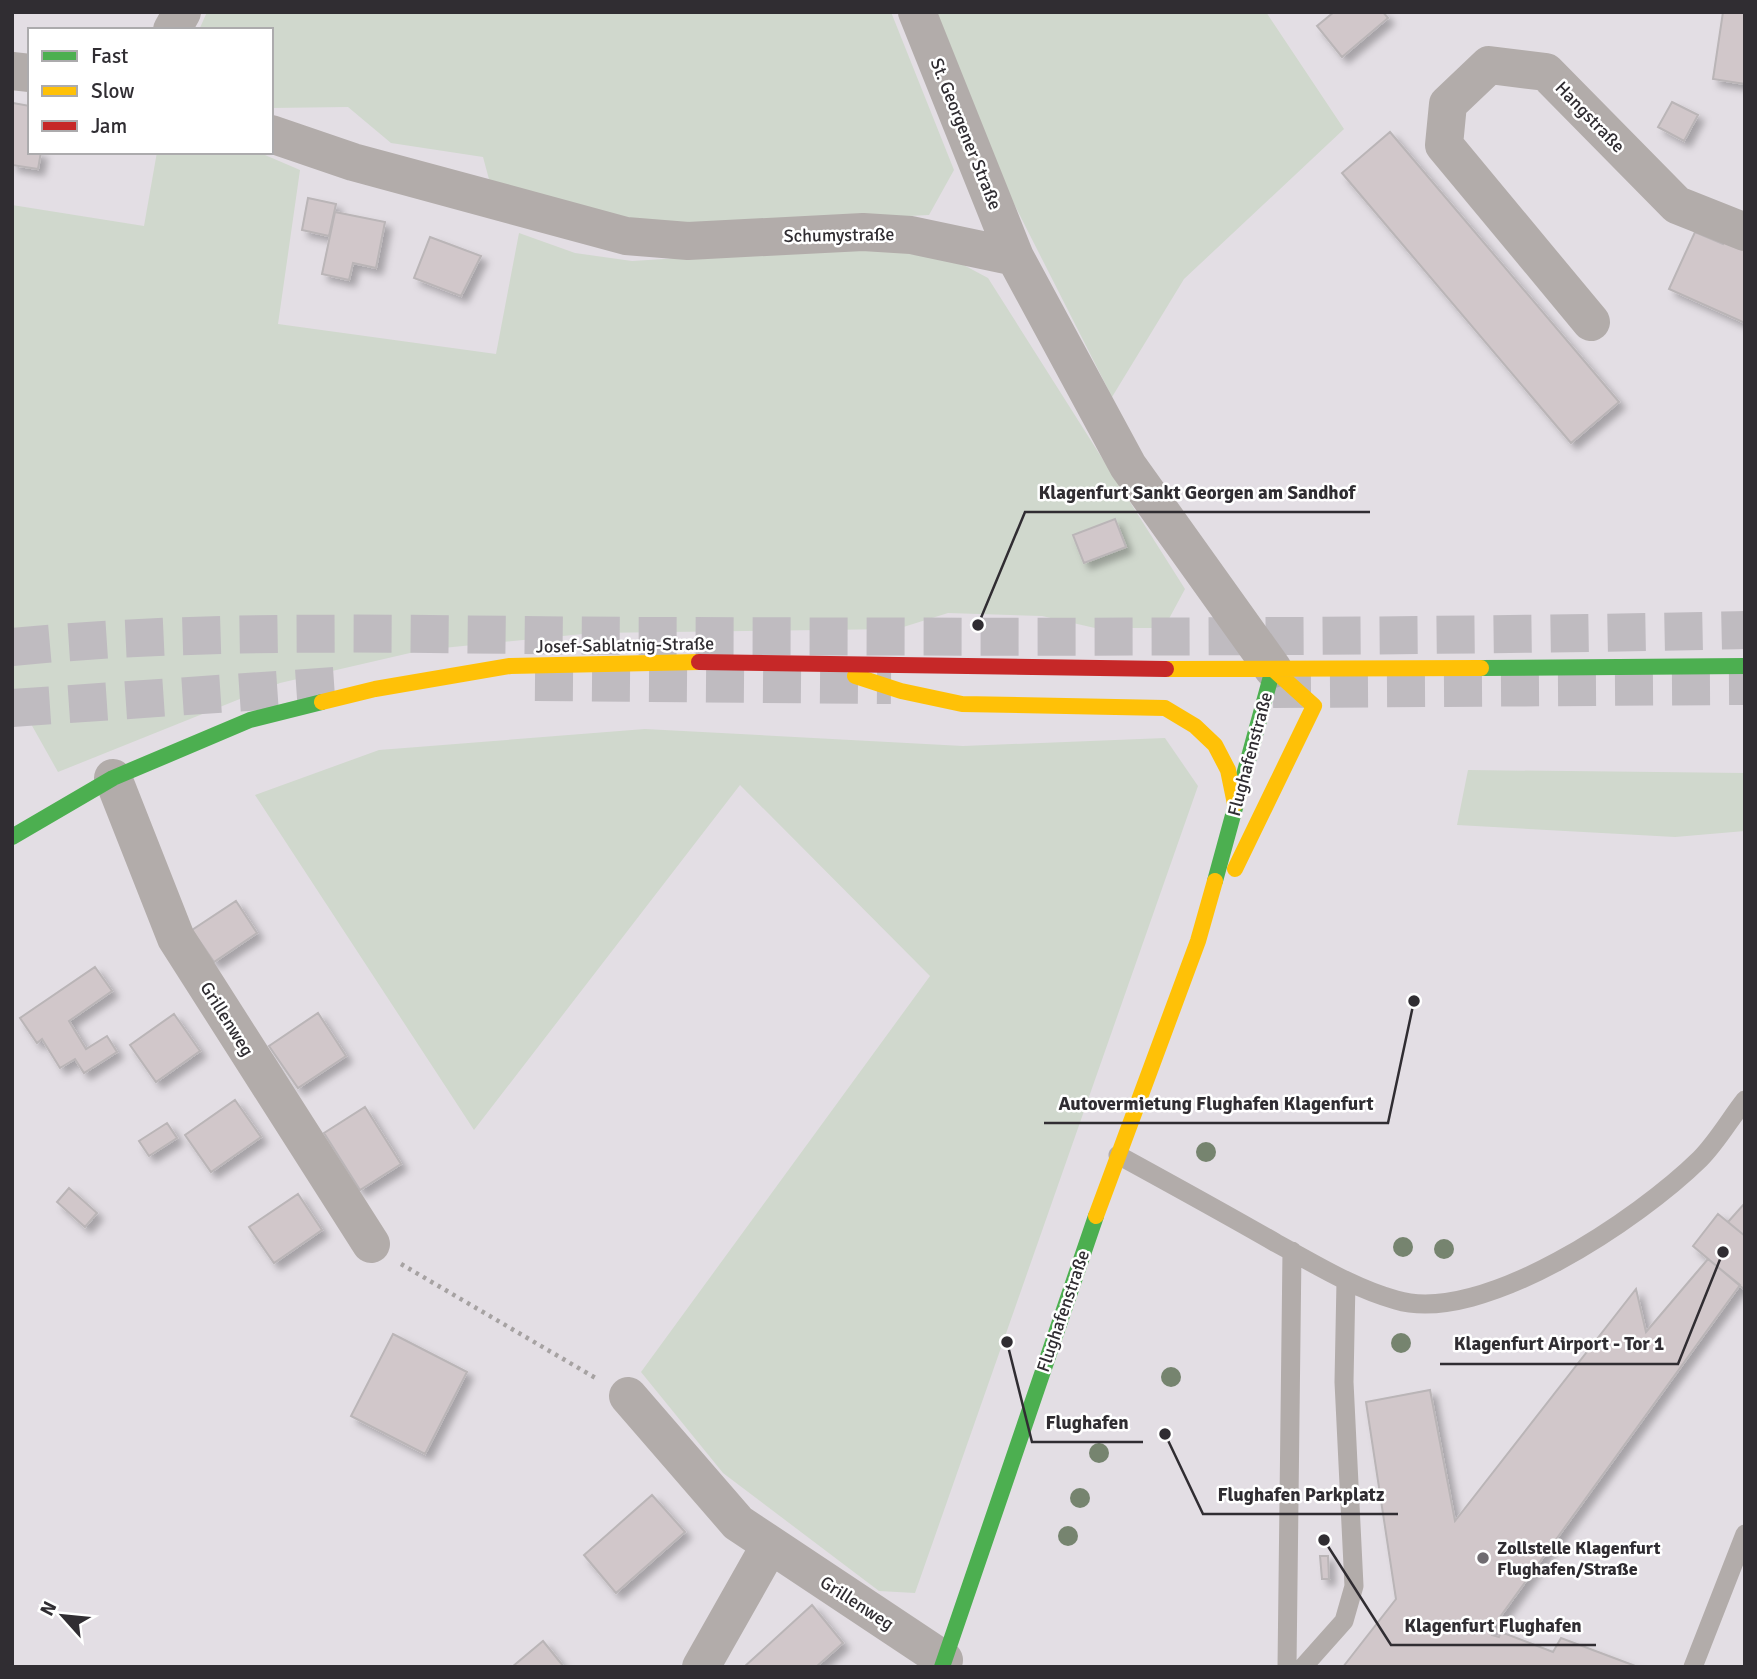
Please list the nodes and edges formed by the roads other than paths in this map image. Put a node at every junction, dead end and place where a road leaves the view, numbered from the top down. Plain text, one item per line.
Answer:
1 (182, 12) edge
2 (917, 12) edge
3 (173, 28) edge
4 (273, 135) edge
5 (1745, 232) edge
6 (1016, 257) junction
7 (1591, 322) dead end
8 (817, 664) junction
9 (1745, 666) edge
10 (1273, 669) junction
11 (113, 778) junction
12 (1235, 806) junction
13 (12, 837) edge
14 (1198, 942) junction
15 (1745, 1100) edge
16 (1118, 1155) junction
17 (1292, 1251) junction
18 (384, 1253) road end
19 (1346, 1282) junction
20 (628, 1396) road end
21 (1745, 1534) edge
22 (770, 1545) junction
23 (943, 1663) edge
24 (701, 1667) edge
25 (1287, 1667) edge
26 (1303, 1667) edge
27 (1693, 1667) edge

1 - 3 street
2 - 6 street, St. Georgener Straße
4 - 6 street, Schumystraße
5 - 7 street, Hangstraße
6 - 10 street
8 - 10 street, Josef-Sablatnig-Straße
8 - 11 street, Josef-Sablatnig-Straße
8 - 12 street
9 - 10 street, Josef-Sablatnig-Straße
10 - 12 street, Flughafenstraße
10 - 14 street, Flughafenstraße
11 - 13 street, Josef-Sablatnig-Straße
11 - 18 street, Grillenweg
12 - 14 street, Flughafenstraße
14 - 16 street, Flughafenstraße
15 - 19 lane
16 - 17 lane
16 - 23 street, Flughafenstraße
17 - 19 lane
17 - 25 lane
19 - 26 lane
20 - 22 street, Grillenweg
21 - 27 lane
22 - 23 street, Grillenweg
22 - 24 street

